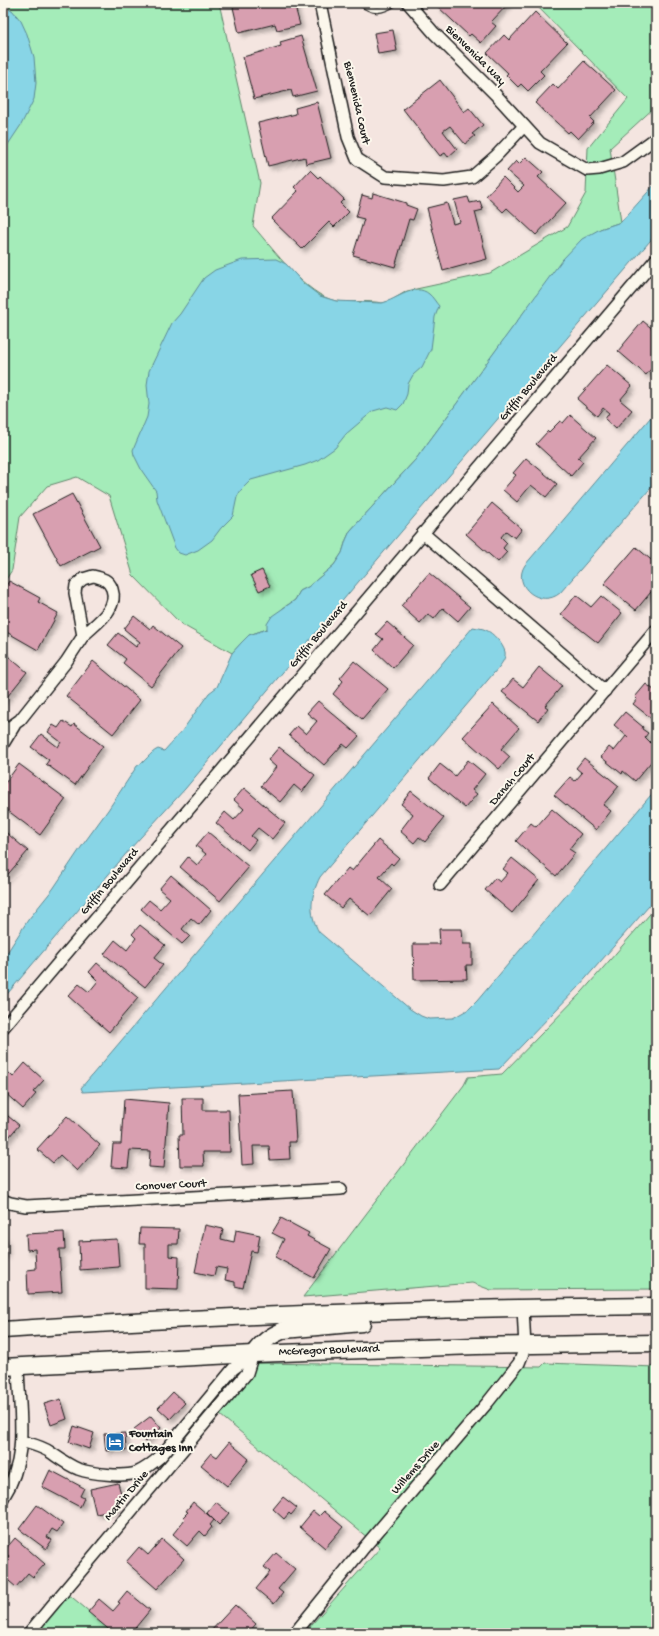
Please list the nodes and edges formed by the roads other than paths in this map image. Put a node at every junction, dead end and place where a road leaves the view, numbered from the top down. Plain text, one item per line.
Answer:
1 (320, 3) edge
2 (362, 3) edge
3 (394, 3) edge
4 (408, 3) edge
5 (524, 126) junction
6 (656, 138) edge
7 (656, 259) edge
8 (423, 533) junction
9 (656, 630) edge
10 (83, 636) junction
11 (605, 690) junction
12 (20, 720) junction
13 (3, 732) edge
14 (3, 744) edge
15 (440, 885) dead end
16 (3, 1028) edge
17 (341, 1189) dead end
18 (3, 1200) edge
19 (656, 1306) edge
20 (524, 1307) junction
21 (419, 1311) junction
22 (3, 1330) edge
23 (656, 1343) edge
24 (525, 1345) junction
25 (253, 1354) junction
26 (10, 1367) edge
27 (21, 1442) junction
28 (3, 1498) edge
29 (29, 1633) edge
30 (295, 1633) edge

1 - 5 street, Bienvenida Court
2 - 3 lane
4 - 5 street, Bienvenida Way
5 - 6 street, Bienvenida Way
7 - 8 street, Griffin Boulevard
8 - 11 street
8 - 16 street, Griffin Boulevard
9 - 11 street, Danah Court
10 - 10 street
10 - 12 street
11 - 15 street, Danah Court
12 - 13 street
12 - 14 street
17 - 18 street, Conover Court
19 - 20 main road
20 - 21 main road
20 - 24 street, Willems Drive
21 - 22 main road
21 - 25 main road
23 - 24 main road, McGregor Boulevard
24 - 25 main road, McGregor Boulevard
24 - 30 street, Willems Drive
25 - 26 main road, McGregor Boulevard
25 - 27 street
25 - 29 street, Martin Drive
26 - 27 street
27 - 28 street

